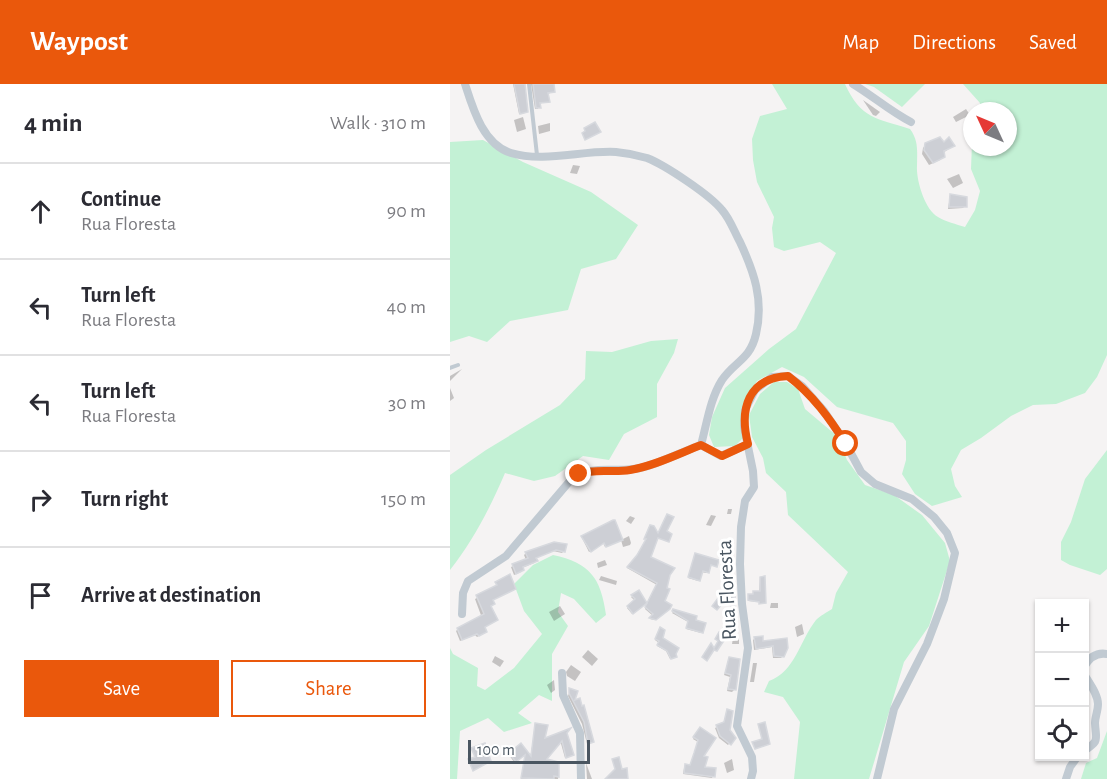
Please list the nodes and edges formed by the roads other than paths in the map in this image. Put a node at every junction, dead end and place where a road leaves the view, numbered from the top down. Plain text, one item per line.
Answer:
1 (465, 84) edge
2 (529, 84) edge
3 (853, 84) edge
4 (911, 122) dead end
5 (537, 156) junction
6 (458, 365) dead end
7 (450, 368) edge
8 (748, 444) junction
9 (701, 445) junction
10 (462, 614) dead end
11 (1107, 654) edge
12 (1089, 659) edge
13 (562, 673) dead end
14 (1089, 682) edge
15 (1089, 748) edge
16 (1074, 761) edge
17 (581, 779) edge
18 (751, 779) edge
19 (877, 779) edge
20 (1066, 779) edge

1 - 5 street
2 - 5 lane
3 - 4 street
5 - 9 street
6 - 7 lane
8 - 9 street
8 - 18 street, Rua Floresta
8 - 19 street, Rua Floresta
9 - 10 street
11 - 12 street
13 - 17 street
14 - 15 street
16 - 20 street

